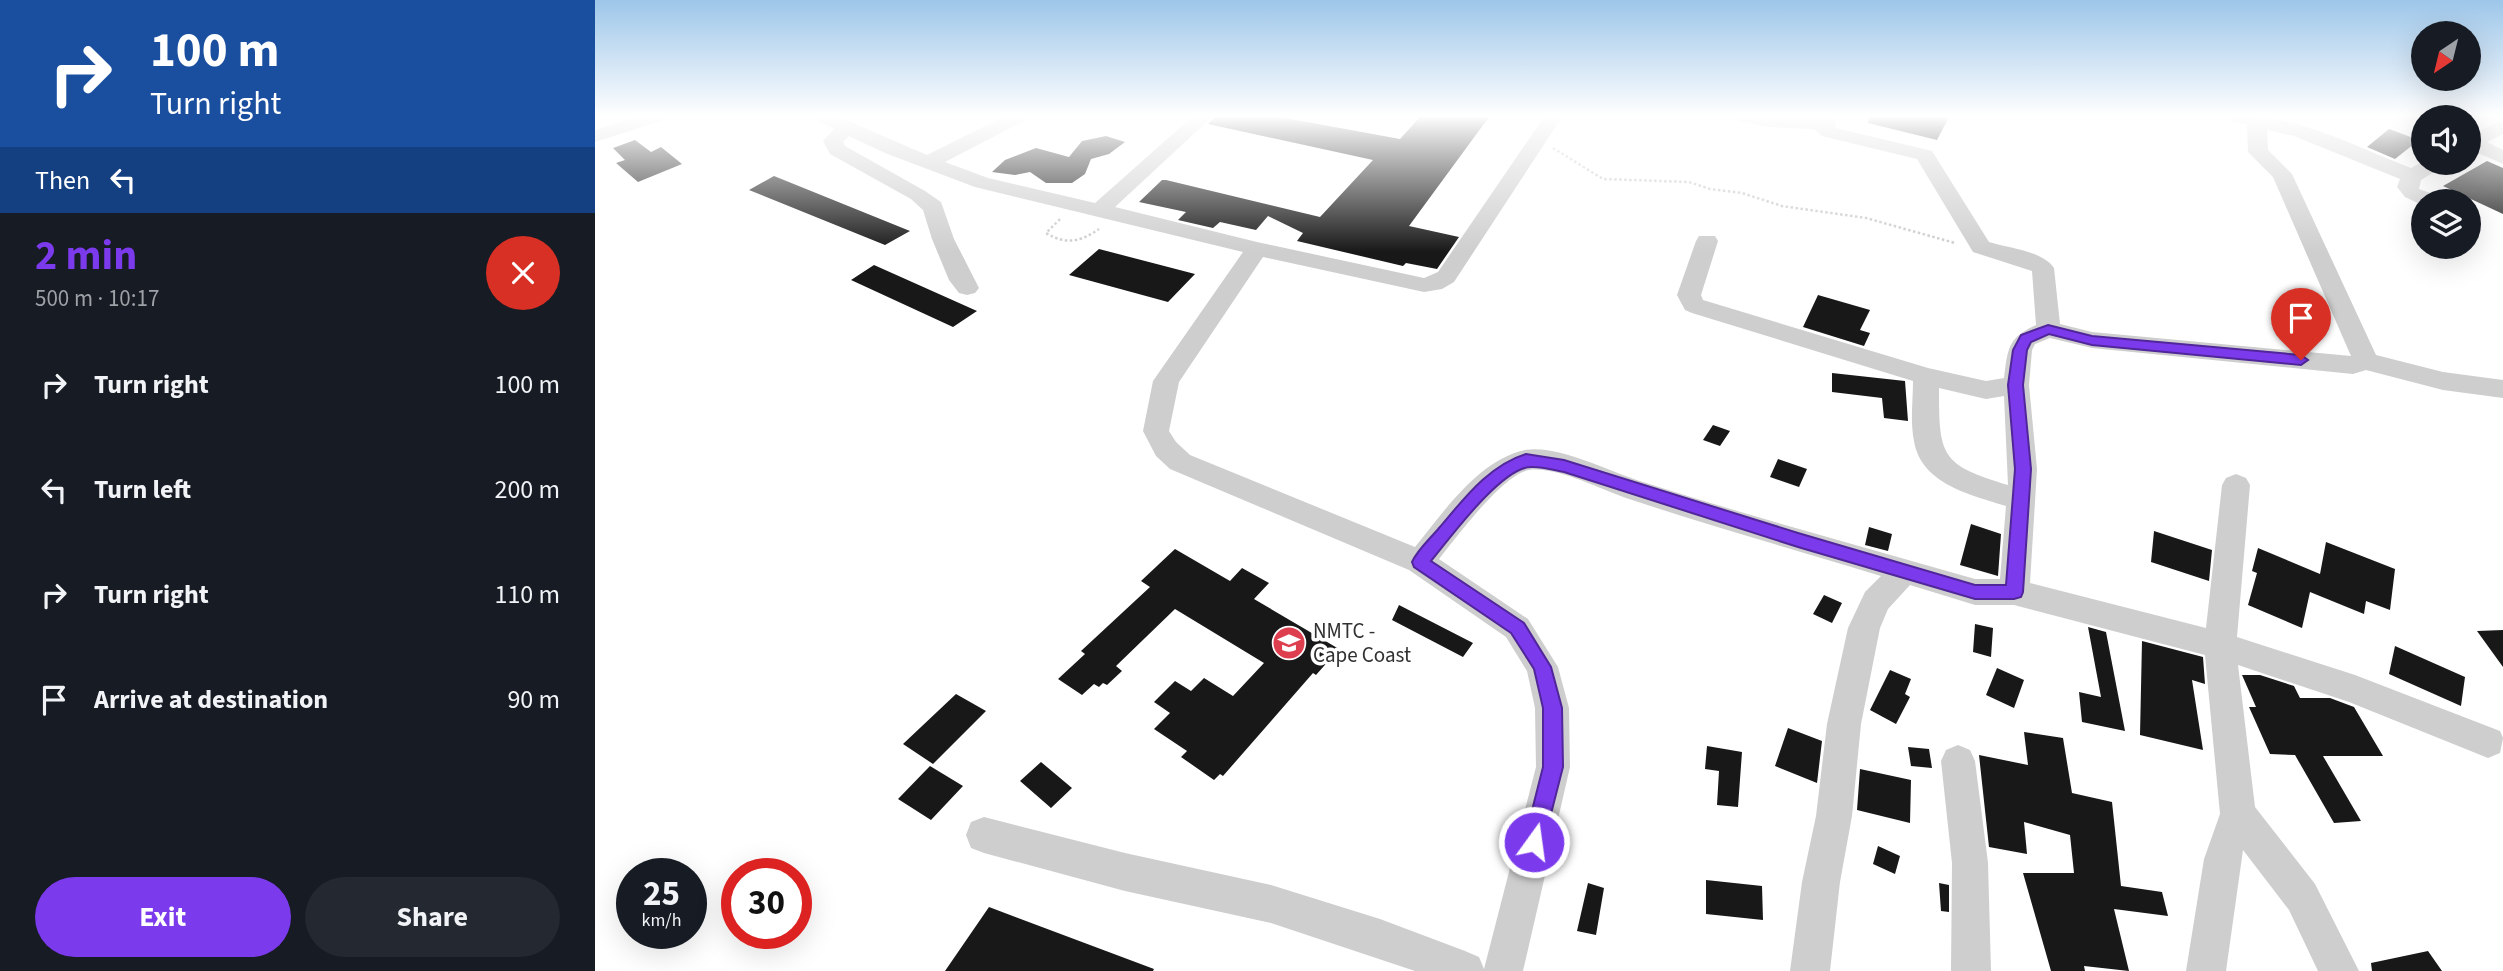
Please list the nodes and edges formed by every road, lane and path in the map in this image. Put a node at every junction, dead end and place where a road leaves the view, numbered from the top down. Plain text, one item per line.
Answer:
1 (855, 162) edge
2 (865, 162) edge
3 (1151, 162) edge
4 (1522, 162) edge
5 (1580, 162) edge
6 (1929, 162) edge
7 (2269, 162) edge
8 (2377, 162) edge
9 (927, 163) edge
10 (859, 165) junction
11 (2411, 176) joint
12 (2411, 192) edge
13 (1097, 210) junction
14 (1707, 241) dead end
15 (1981, 247) junction
16 (1257, 249) junction
17 (967, 288) dead end
18 (2048, 329) junction
19 (2366, 361) junction
20 (1926, 376) junction
21 (2016, 385) junction
22 (2503, 389) edge
23 (2236, 485) dead end
24 (2022, 500) junction
25 (1420, 562) junction
26 (1905, 571) junction
27 (2014, 592) junction
28 (2220, 645) junction
29 (2488, 742) dead end
30 (1958, 761) dead end
31 (2238, 814) junction
32 (984, 835) dead end
33 (1510, 970) edge
34 (1465, 971) edge
35 (1809, 971) edge
36 (1971, 971) edge
37 (2206, 971) edge
38 (2339, 971) edge

1 - 10 street
2 - 10 street
3 - 13 street
4 - 16 street
5 - 15 path
6 - 15 street
7 - 19 street
8 - 11 street
9 - 13 street
10 - 17 street
11 - 12 street
13 - 13 path
13 - 16 street
14 - 20 street
15 - 18 street
16 - 25 street
18 - 19 street
18 - 21 street
19 - 22 street
20 - 21 street
20 - 24 street
21 - 24 street
23 - 28 street
24 - 27 street
25 - 26 street
25 - 33 street
26 - 27 street
26 - 35 street
27 - 28 street
28 - 29 street
28 - 31 street
30 - 36 street
31 - 37 street
31 - 38 street
32 - 34 street

